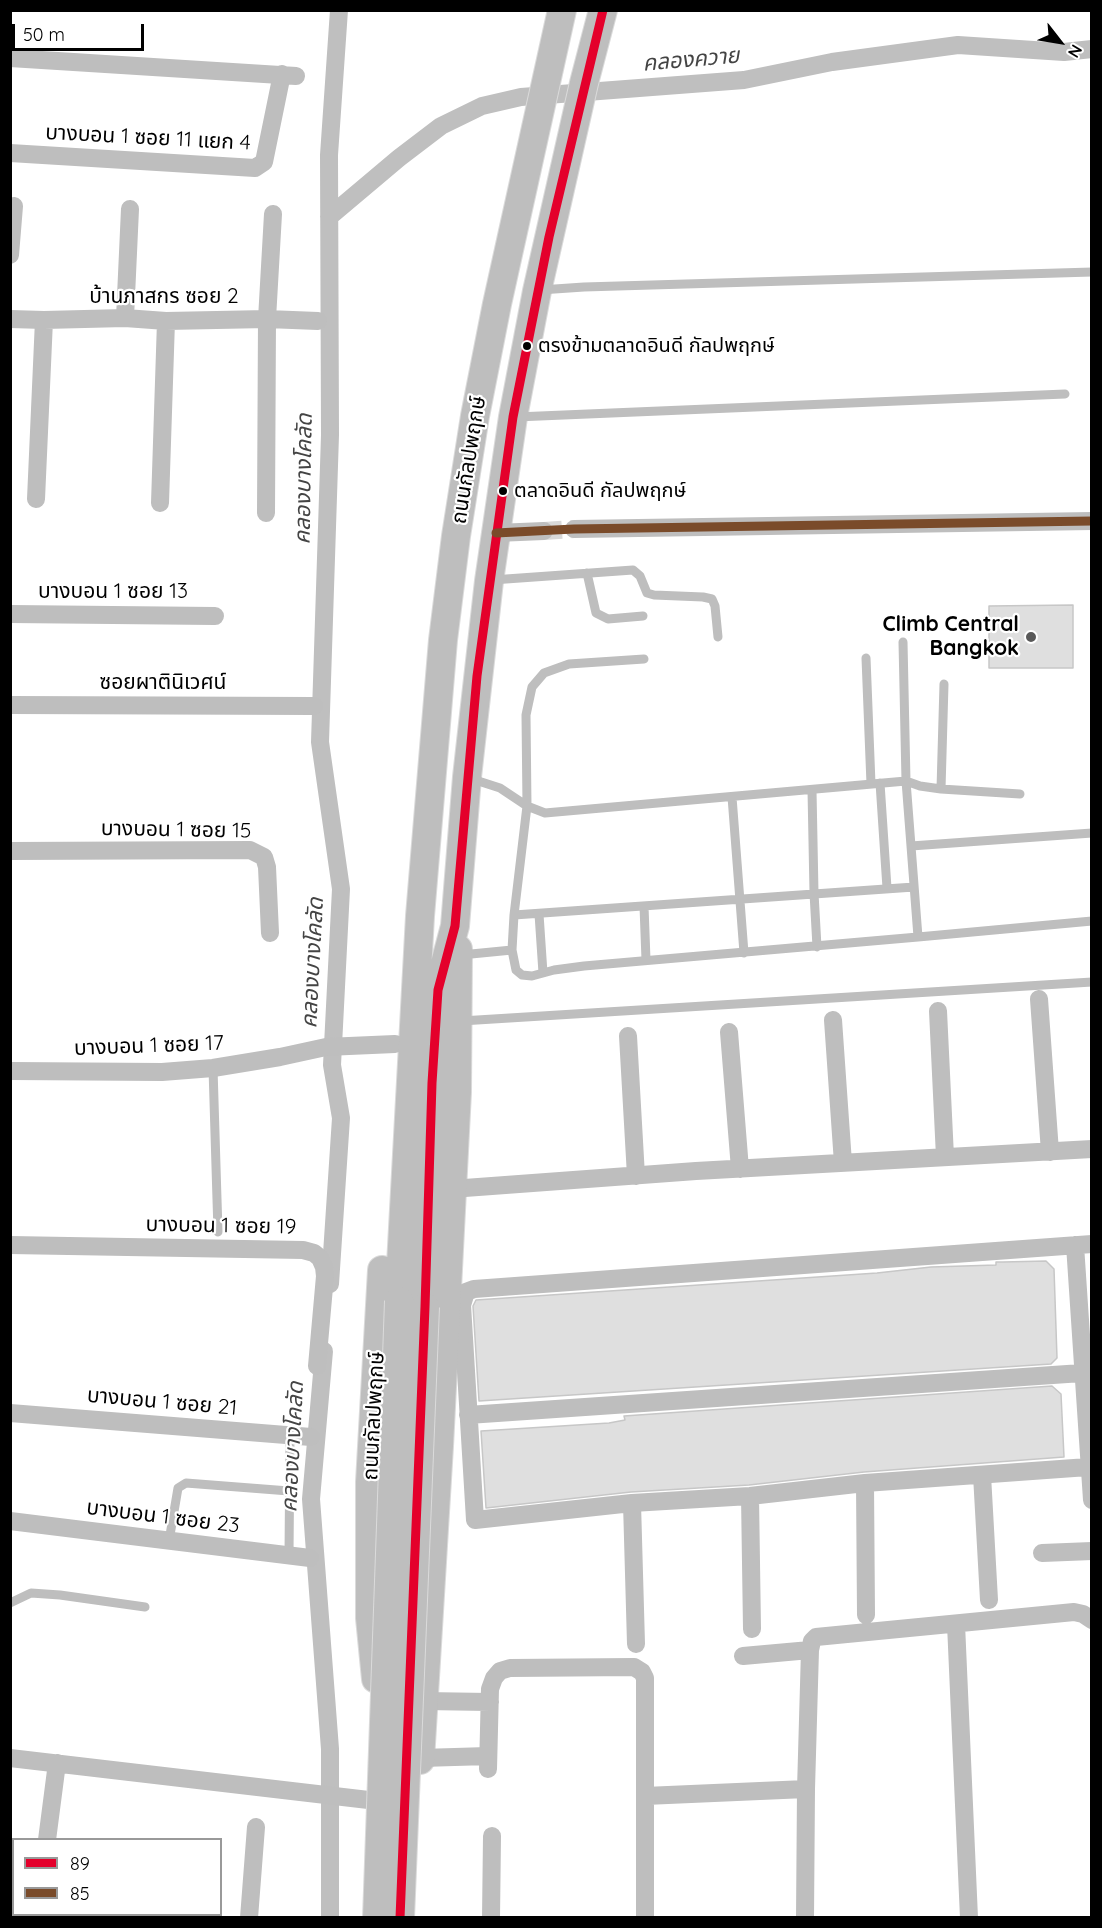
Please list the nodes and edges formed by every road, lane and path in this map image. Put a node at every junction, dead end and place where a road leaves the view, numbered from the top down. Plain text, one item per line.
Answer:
1 (562, 10) edge
2 (603, 10) edge
3 (10, 58) edge
4 (10, 153) edge
5 (14, 206) dead end
6 (130, 209) dead end
7 (273, 214) dead end
8 (10, 255) edge
9 (1092, 272) edge
10 (537, 291) junction
11 (125, 318) junction
12 (10, 319) edge
13 (267, 319) junction
14 (44, 320) junction
15 (166, 321) junction
16 (318, 321) dead end
17 (1065, 393) dead end
18 (513, 417) junction
19 (36, 499) dead end
20 (160, 502) dead end
21 (266, 513) dead end
22 (1092, 521) edge
23 (574, 529) tunnel mouth
24 (544, 531) tunnel mouth
25 (496, 533) junction
26 (587, 573) junction
27 (489, 581) junction
28 (10, 614) edge
29 (215, 616) dead end
30 (644, 616) dead end
31 (718, 637) dead end
32 (903, 642) dead end
33 (866, 658) dead end
34 (644, 659) dead end
35 (944, 684) dead end
36 (10, 705) edge
37 (314, 706) dead end
38 (467, 777) junction
39 (906, 781) junction
40 (876, 784) junction
41 (941, 789) junction
42 (812, 790) junction
43 (1020, 794) dead end
44 (732, 797) junction
45 (527, 806) junction
46 (1092, 833) edge
47 (911, 846) junction
48 (10, 851) edge
49 (914, 887) junction
50 (887, 888) junction
51 (814, 893) junction
52 (739, 899) junction
53 (644, 906) junction
54 (539, 914) junction
55 (514, 915) junction
56 (420, 916) junction
57 (1092, 921) edge
58 (455, 926) junction
59 (270, 933) dead end
60 (918, 937) junction
61 (817, 947) junction
62 (512, 950) junction
63 (744, 953) junction
64 (459, 955) junction
65 (646, 960) junction
66 (543, 973) junction
67 (1092, 982) edge
68 (1039, 999) dead end
69 (938, 1011) dead end
70 (833, 1020) dead end
71 (459, 1021) junction
72 (729, 1032) dead end
73 (628, 1036) dead end
74 (395, 1044) junction
75 (213, 1068) junction
76 (10, 1071) edge
77 (1092, 1149) edge
78 (1050, 1152) junction
79 (945, 1157) junction
80 (843, 1163) junction
81 (740, 1168) junction
82 (636, 1176) junction
83 (451, 1189) junction
84 (218, 1232) dead end
85 (1083, 1244) edge
86 (10, 1245) edge
87 (412, 1304) junction
88 (317, 1366) dead end
89 (1086, 1384) edge
90 (1088, 1410) edge
91 (10, 1413) edge
92 (468, 1415) junction
93 (290, 1435) junction
94 (311, 1437) dead end
95 (1088, 1467) junction
96 (982, 1475) junction
97 (865, 1483) junction
98 (289, 1491) junction
99 (750, 1496) junction
100 (1092, 1500) edge
101 (632, 1503) junction
102 (10, 1521) edge
103 (169, 1541) junction
104 (1092, 1551) edge
105 (1042, 1553) dead end
106 (289, 1555) junction
107 (310, 1558) dead end
108 (370, 1579) junction
109 (431, 1581) junction
110 (989, 1600) dead end
111 (10, 1603) edge
112 (145, 1607) dead end
113 (866, 1615) dead end
114 (1092, 1620) edge
115 (956, 1624) junction
116 (752, 1629) dead end
117 (636, 1644) dead end
118 (810, 1650) junction
119 (743, 1656) dead end
120 (423, 1701) junction
121 (490, 1702) junction
122 (10, 1758) edge
123 (421, 1758) junction
124 (57, 1763) junction
125 (806, 1789) junction
126 (645, 1796) junction
127 (366, 1800) junction
128 (256, 1827) dead end
129 (492, 1836) dead end
130 (47, 1838) edge
131 (249, 1917) edge
132 (370, 1917) edge
133 (376, 1917) edge
134 (400, 1917) edge
135 (413, 1917) edge
136 (491, 1917) edge
137 (645, 1917) edge
138 (805, 1917) edge
139 (969, 1917) edge

1 - 56 main road, ถนนกัลปพฤกษ์
2 - 10 main road, ถนนกัลปพฤกษ์
3 - 4 street, บางบอน 1 ซอย 11 แยก 4
5 - 8 street
6 - 11 street
7 - 13 street
9 - 10 lane
10 - 18 main road, ถนนกัลปพฤกษ์
11 - 14 street, บ้านภาสกร ซอย 2
11 - 15 street, บ้านภาสกร ซอย 2
12 - 14 street, บ้านภาสกร ซอย 2
13 - 15 street, บ้านภาสกร ซอย 2
13 - 16 street, บ้านภาสกร ซอย 2
13 - 21 street
14 - 19 street
15 - 20 street
17 - 18 lane
18 - 25 main road, ถนนกัลปพฤกษ์
22 - 23 street
24 - 25 street
25 - 27 main road, ถนนกัลปพฤกษ์
26 - 27 lane
26 - 30 lane
26 - 31 lane
27 - 38 main road, ถนนกัลปพฤกษ์
28 - 29 street, บางบอน 1 ซอย 13
32 - 39 lane
33 - 40 lane
34 - 45 lane
35 - 41 lane
36 - 37 street, ซอยผาตินิเวศน์
38 - 45 lane
38 - 58 main road, ถนนกัลปพฤกษ์
39 - 40 lane
39 - 41 lane
39 - 47 lane
40 - 42 lane
40 - 50 lane
41 - 43 lane
42 - 44 lane
42 - 51 lane
44 - 45 lane
44 - 52 lane
45 - 55 lane
46 - 47 lane
47 - 49 lane
48 - 59 street, บางบอน 1 ซอย 15
49 - 50 lane
49 - 60 lane
50 - 51 lane
51 - 52 lane
51 - 61 lane
52 - 53 lane
52 - 63 lane
53 - 54 lane
53 - 65 lane
54 - 55 lane
54 - 66 lane
55 - 62 lane
56 - 74 main road, ถนนกัลปพฤกษ์
56 - 87 main road, ถนนกัลปพฤกษ์
57 - 60 lane
58 - 64 main road, ถนนกัลปพฤกษ์
58 - 87 main road, ถนนกัลปพฤกษ์
60 - 61 lane
61 - 63 lane
62 - 64 lane
62 - 66 lane
63 - 65 lane
64 - 71 main road, ถนนกัลปพฤกษ์
65 - 66 lane
67 - 71 lane
68 - 78 street
69 - 79 street
70 - 80 street
71 - 83 main road, ถนนกัลปพฤกษ์
72 - 81 street
73 - 82 street
74 - 75 street, บางบอน 1 ซอย 17
74 - 108 main road, ถนนกัลปพฤกษ์
75 - 76 street, บางบอน 1 ซอย 17
75 - 84 lane
77 - 78 street
78 - 79 street
79 - 80 street
80 - 81 street
81 - 82 street
82 - 83 street
83 - 109 main road, ถนนกัลปพฤกษ์
85 - 89 street
85 - 92 street
86 - 88 street, บางบอน 1 ซอย 19
87 - 133 main road, ถนนกัลปพฤกษ์, bridge
87 - 134 main road, ถนนกัลปพฤกษ์, bridge
89 - 90 street
89 - 92 street
90 - 95 street
91 - 93 street, บางบอน 1 ซอย 21
92 - 101 street
93 - 94 street, บางบอน 1 ซอย 21
93 - 98 lane
95 - 96 street
95 - 100 street
96 - 97 street
96 - 110 street
97 - 99 street
97 - 113 street
98 - 103 lane
98 - 106 lane
99 - 101 street
99 - 116 street
101 - 117 street
102 - 103 street, บางบอน 1 ซอย 23
103 - 106 street, บางบอน 1 ซอย 23
104 - 105 street
106 - 107 street, บางบอน 1 ซอย 23
108 - 109 main road
108 - 127 main road, ถนนกัลปพฤกษ์
109 - 120 main road, ถนนกัลปพฤกษ์
111 - 112 lane
114 - 115 street
115 - 118 street
115 - 139 street
118 - 119 street
118 - 125 street
120 - 121 street
120 - 123 main road, ถนนกัลปพฤกษ์
121 - 123 street
121 - 126 street
122 - 124 street
123 - 135 main road, ถนนกัลปพฤกษ์
124 - 127 street
124 - 130 street
125 - 126 street
125 - 138 street
126 - 137 street
127 - 132 main road, ถนนกัลปพฤกษ์
128 - 131 street
129 - 136 street

